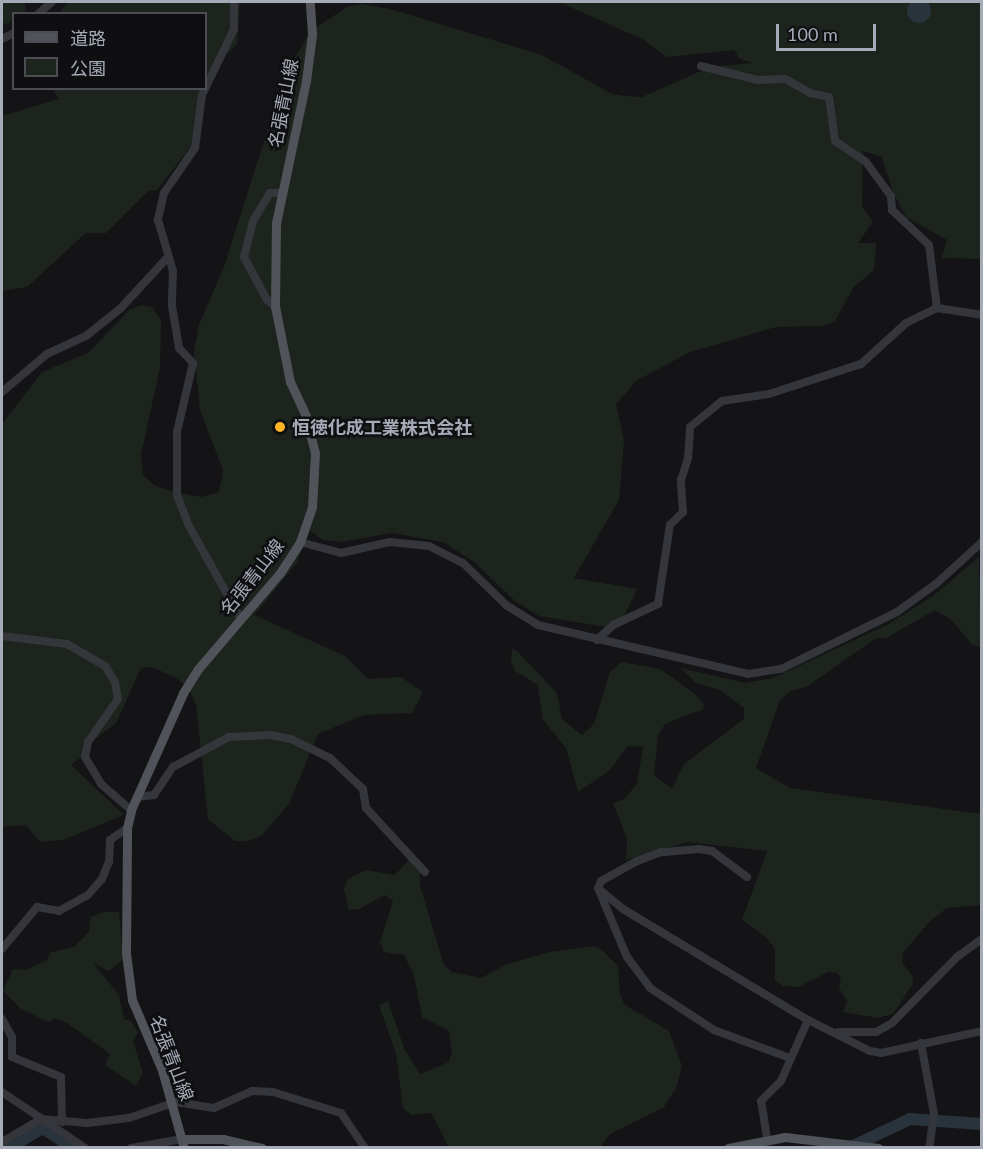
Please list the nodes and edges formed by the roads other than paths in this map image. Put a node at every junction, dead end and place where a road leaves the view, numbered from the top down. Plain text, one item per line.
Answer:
1 (52, 2) edge
2 (234, 2) edge
3 (310, 2) edge
4 (40, 12) edge
5 (701, 66) dead end
6 (207, 85) edge
7 (204, 90) edge
8 (281, 193) junction
9 (168, 257) junction
10 (275, 306) junction
11 (937, 308) junction
12 (981, 315) edge
13 (2, 392) edge
14 (300, 542) junction
15 (981, 542) edge
16 (241, 619) junction
17 (2, 636) edge
18 (597, 640) junction
19 (137, 796) junction
20 (131, 810) junction
21 (127, 828) junction
22 (425, 872) dead end
23 (747, 877) dead end
24 (598, 888) junction
25 (981, 939) edge
26 (2, 949) edge
27 (2, 1019) edge
28 (808, 1020) junction
29 (981, 1031) edge
30 (836, 1032) junction
31 (921, 1043) junction
32 (790, 1058) junction
33 (2, 1092) edge
34 (173, 1103) junction
35 (41, 1119) junction
36 (62, 1122) junction
37 (767, 1138) junction
38 (2, 1142) edge
39 (183, 1143) edge
40 (875, 1147) edge
41 (85, 1148) edge
42 (131, 1148) edge
43 (262, 1148) edge
44 (365, 1148) edge
45 (728, 1148) edge
46 (929, 1148) edge

1 - 4 street
2 - 6 street
3 - 8 main road, 名張青山線
5 - 11 street
7 - 9 street
8 - 10 main road, 名張青山線
8 - 10 street
9 - 13 street
9 - 16 street
10 - 14 main road, 名張青山線
11 - 12 street
11 - 18 street
14 - 16 main road, 名張青山線
14 - 18 street
15 - 18 street
16 - 19 main road, 名張青山線
17 - 20 street
19 - 20 main road, 名張青山線
19 - 22 street
20 - 21 main road, 名張青山線
21 - 26 street
21 - 34 main road, 名張青山線
23 - 24 street
24 - 28 street
24 - 32 street
25 - 30 street
27 - 36 street
28 - 30 street
28 - 32 street
29 - 31 street
30 - 31 street
31 - 46 street
32 - 37 street
33 - 35 street
34 - 36 street
34 - 39 main road, 名張青山線
34 - 44 street
35 - 36 street
35 - 38 street
35 - 41 street
37 - 40 main road
37 - 45 main road
39 - 42 street
39 - 43 main road

